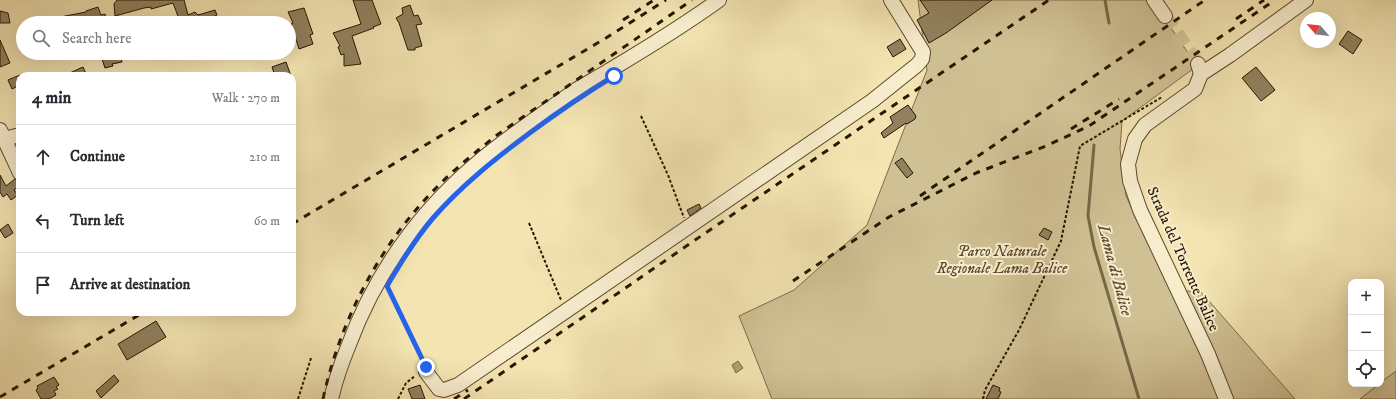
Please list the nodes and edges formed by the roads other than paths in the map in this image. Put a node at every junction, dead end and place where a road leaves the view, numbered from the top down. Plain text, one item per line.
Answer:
1 (719, 0) edge
2 (891, 0) edge
3 (1154, 0) edge
4 (1306, 0) edge
5 (1165, 16) tunnel mouth
6 (2, 135) edge
7 (16, 135) edge
8 (16, 165) edge
9 (426, 372) road end
10 (331, 399) edge
11 (1226, 399) edge

1 - 10 street
2 - 9 street
3 - 5 street
4 - 11 street, Strada del Torrente Balice
6 - 7 street
6 - 8 street

